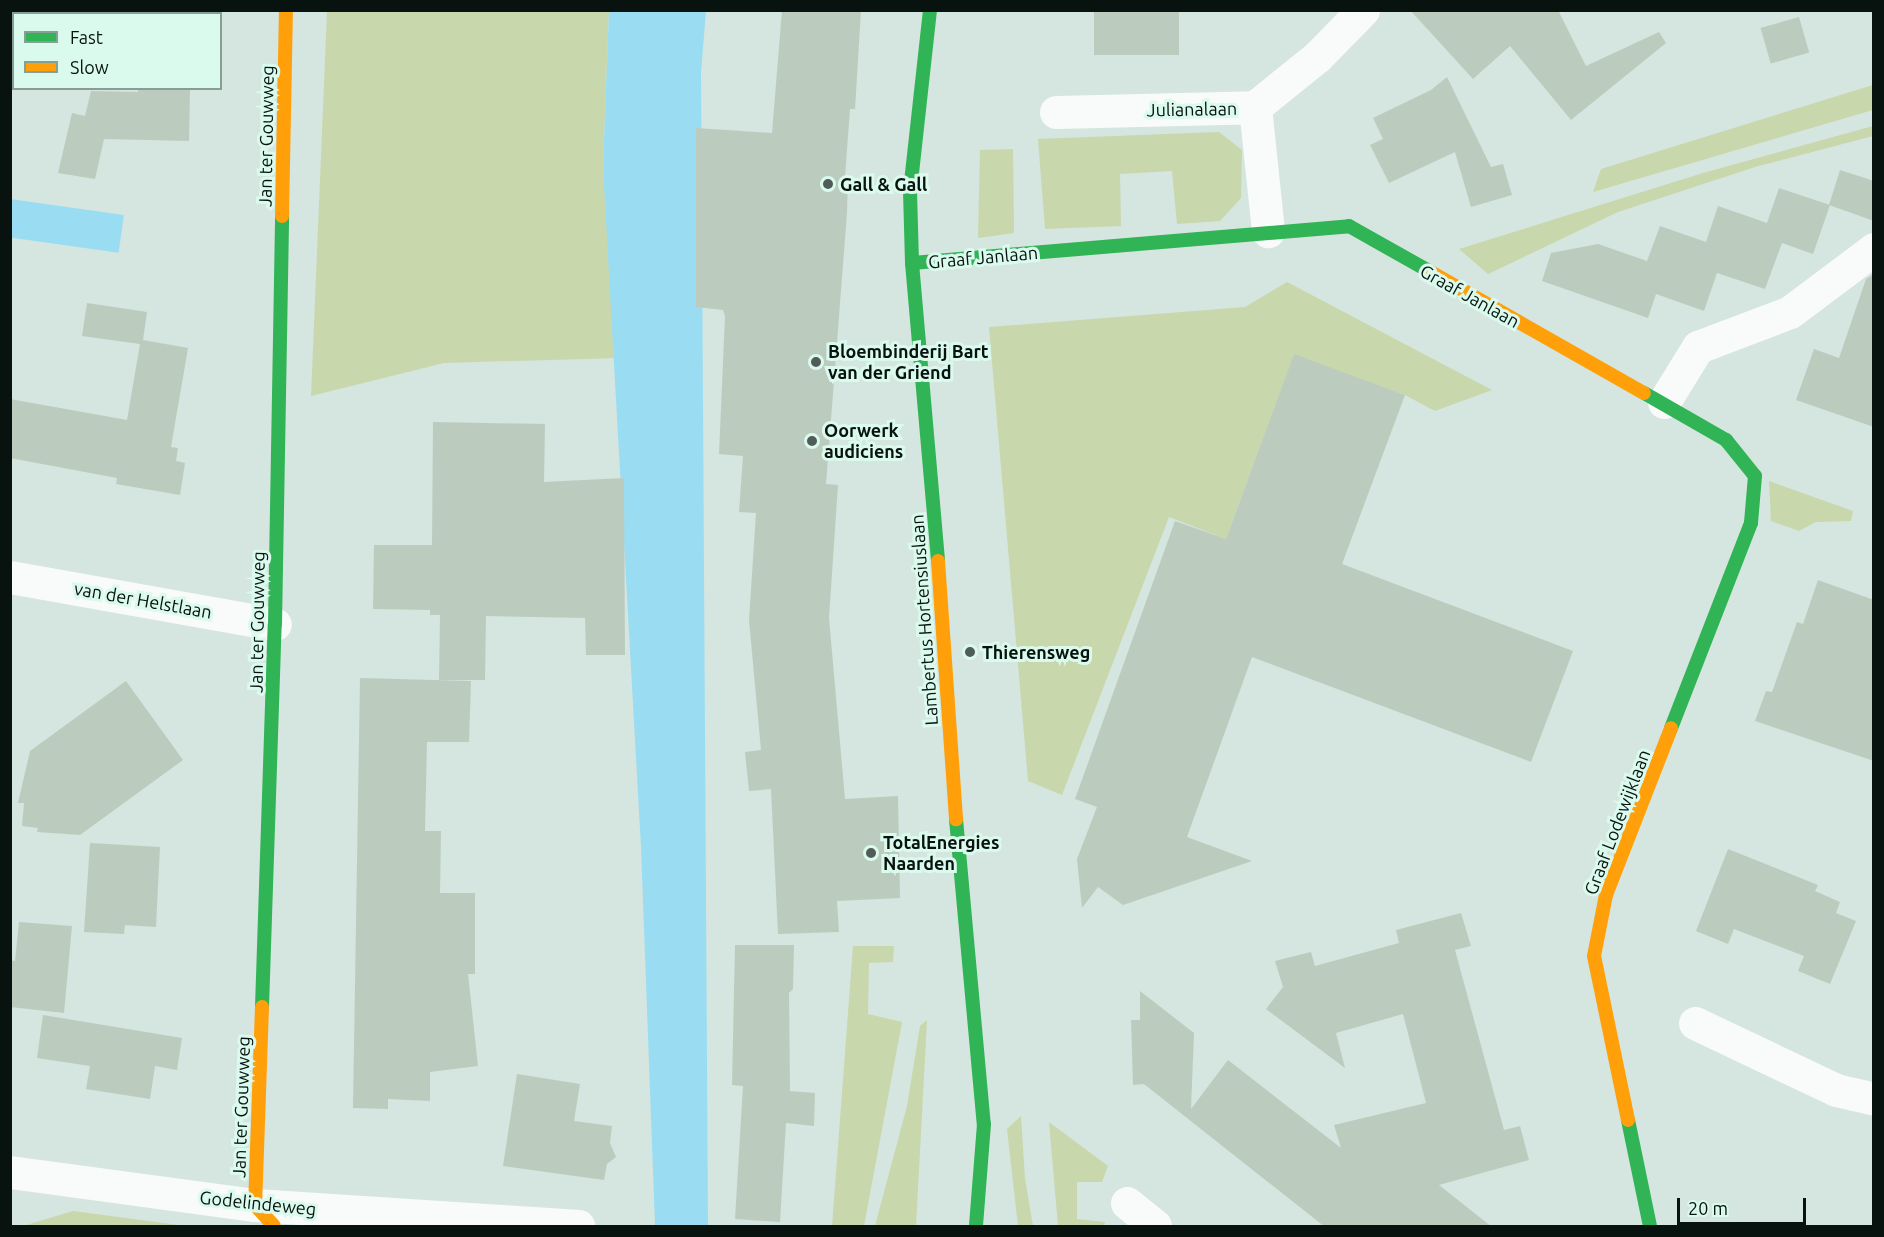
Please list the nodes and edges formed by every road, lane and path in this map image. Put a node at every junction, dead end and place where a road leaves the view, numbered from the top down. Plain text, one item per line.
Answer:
1 (286, 10) edge
2 (930, 10) edge
3 (1363, 10) edge
4 (1255, 107) junction
5 (1056, 112) dead end
6 (1268, 231) junction
7 (1874, 249) edge
8 (912, 263) junction
9 (1664, 402) junction
10 (1755, 476) joint
11 (10, 577) edge
12 (275, 624) junction
13 (1695, 1023) dead end
14 (1874, 1099) edge
15 (10, 1172) edge
16 (1127, 1203) dead end
17 (265, 1216) edge
18 (578, 1227) edge
19 (976, 1227) edge
20 (1155, 1227) edge
21 (1650, 1227) edge

1 - 12 street, Jan ter Gouwweg
2 - 8 street, Lambertus Hortensiuslaan
3 - 4 street, Julianalaan
4 - 5 street, Julianalaan
4 - 6 street
6 - 8 street, Graaf Janlaan
6 - 9 street, Graaf Janlaan
7 - 9 street
8 - 19 street, Lambertus Hortensiuslaan
9 - 10 street, Graaf Janlaan
10 - 21 street, Graaf Lodewijklaan
11 - 12 street, van der Helstlaan
12 - 17 street, Jan ter Gouwweg
13 - 14 street
15 - 17 street, Godelindeweg
16 - 20 street
17 - 18 street, Godelindeweg

